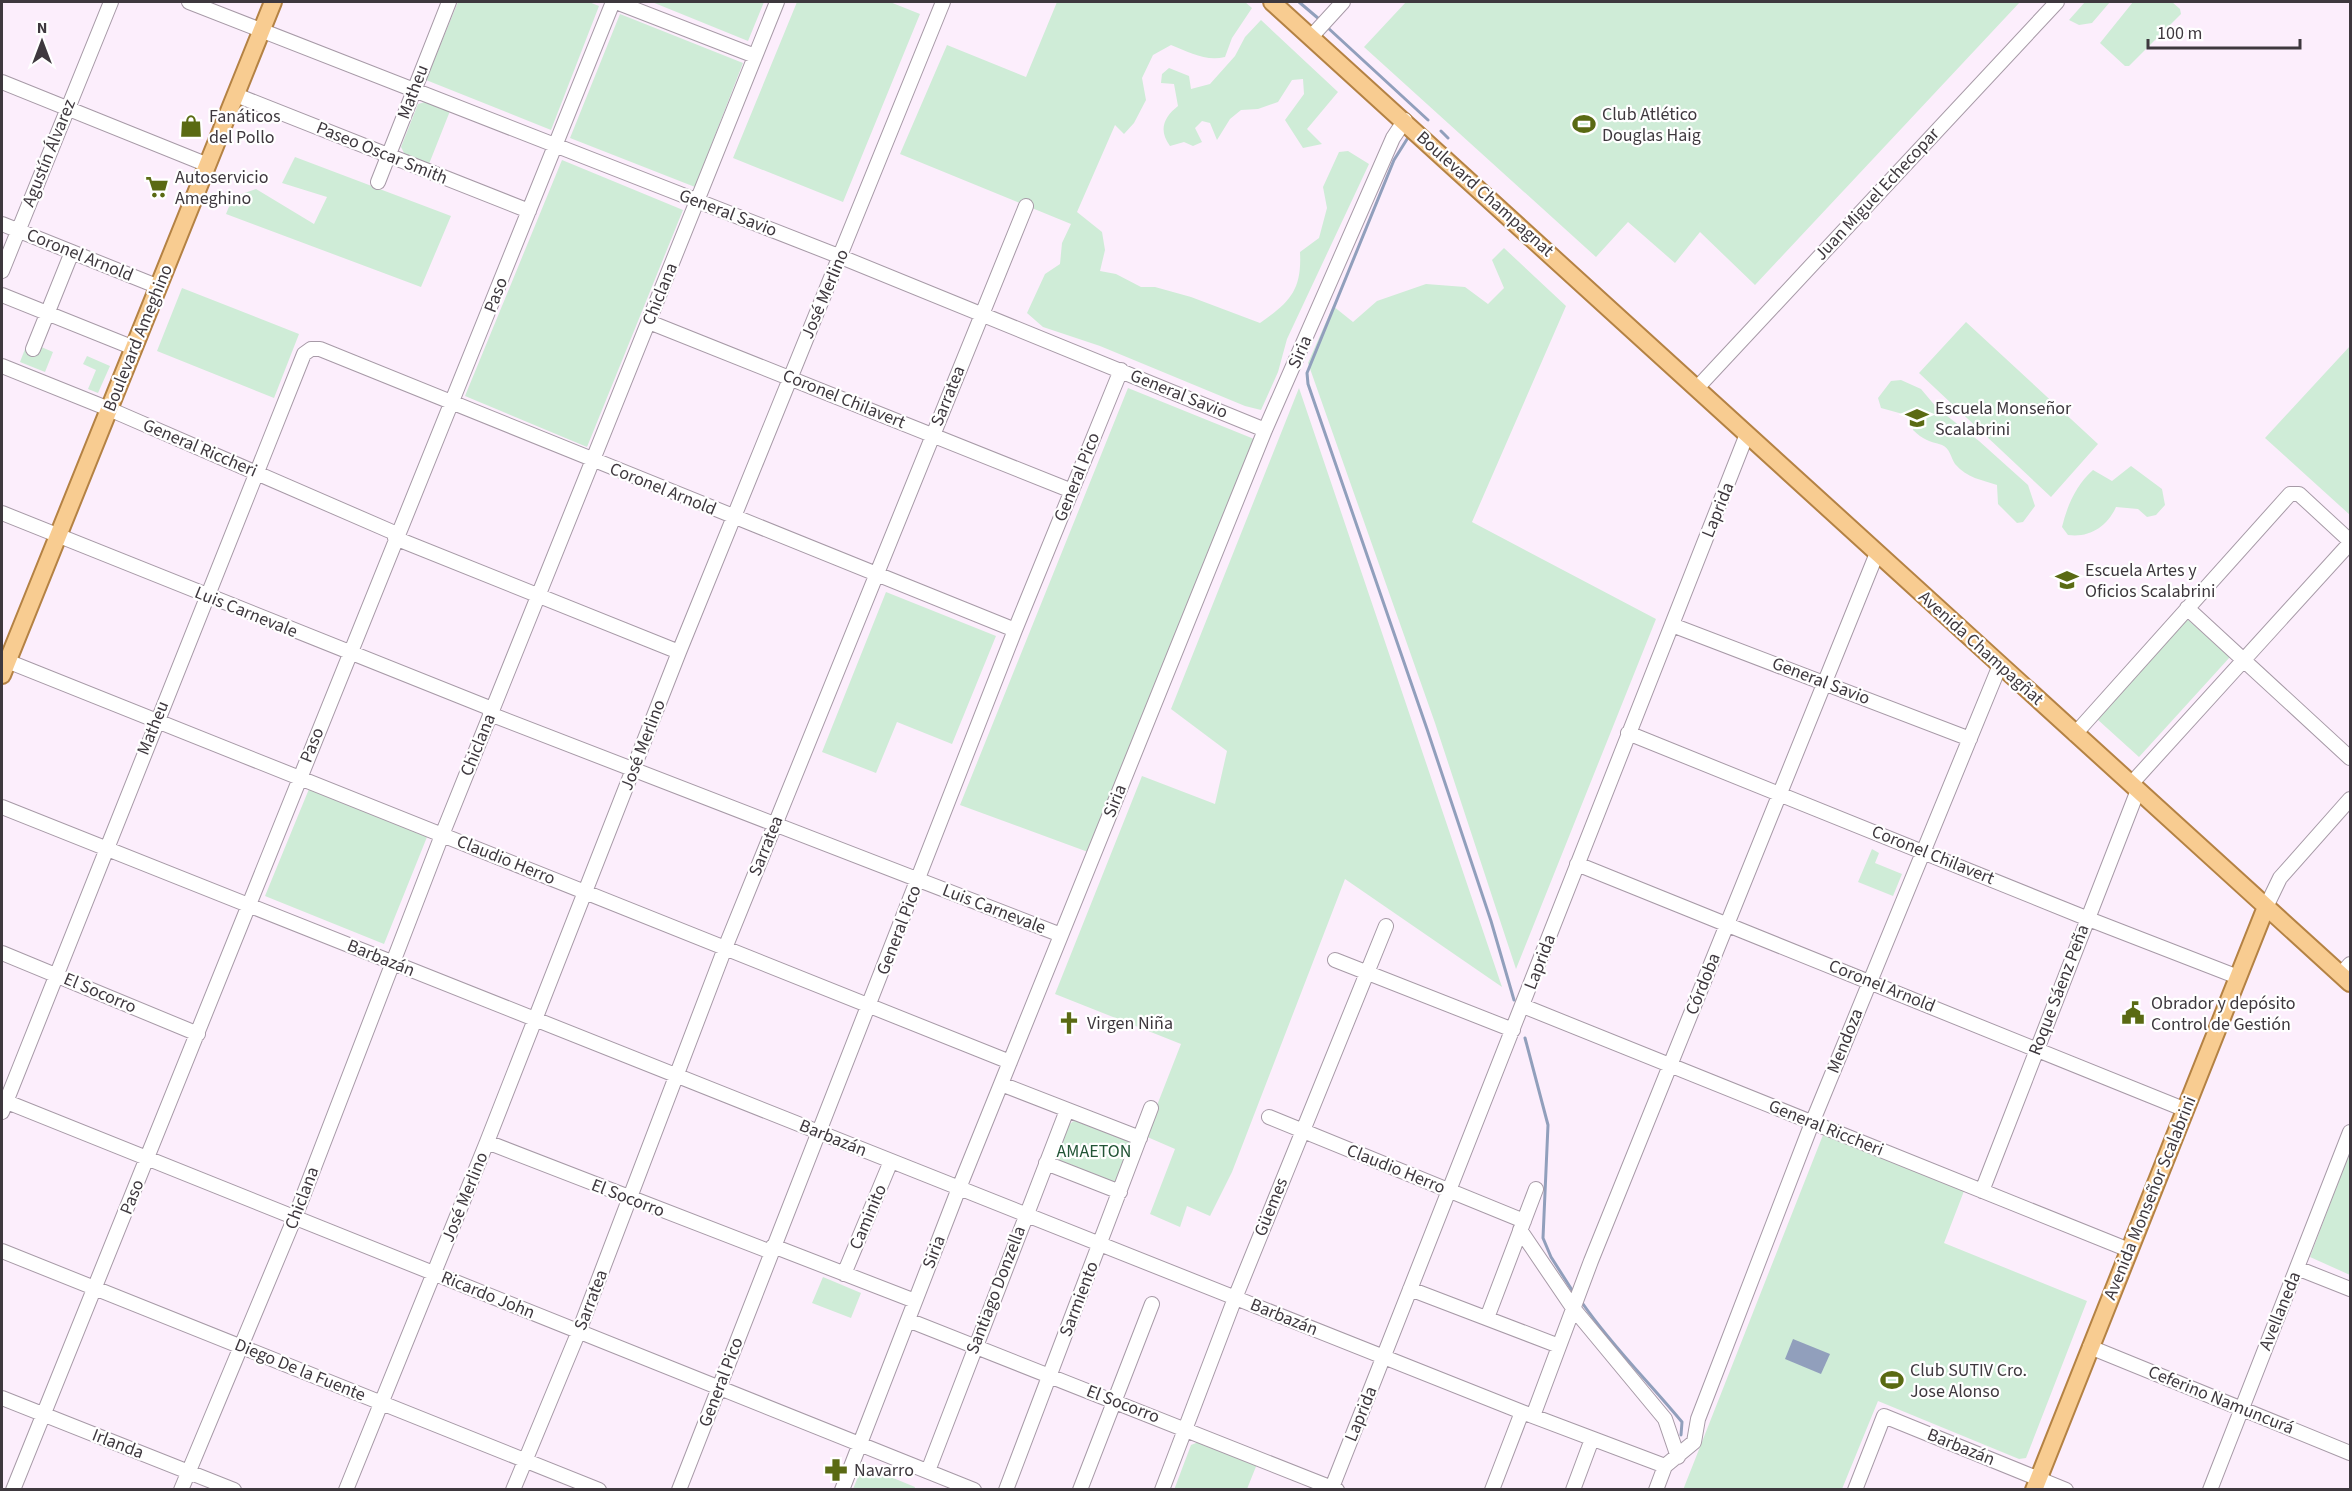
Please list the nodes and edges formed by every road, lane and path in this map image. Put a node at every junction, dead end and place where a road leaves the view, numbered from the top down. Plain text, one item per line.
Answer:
1 (111, 2) edge
2 (189, 2) edge
3 (273, 2) edge
4 (448, 2) edge
5 (615, 2) edge
6 (777, 2) edge
7 (943, 2) edge
8 (1272, 2) edge
9 (1343, 2) edge
10 (2057, 2) edge
11 (262, 30) junction
12 (1311, 38) junction
13 (755, 56) junction
14 (2, 81) edge
15 (414, 89) junction
16 (236, 95) junction
17 (67, 108) junction
18 (1405, 120) junction
19 (556, 144) junction
20 (388, 155) junction
21 (208, 165) junction
22 (378, 182) dead end
23 (697, 201) junction
24 (1026, 206) dead end
25 (529, 211) junction
26 (2, 224) edge
27 (17, 230) junction
28 (72, 252) junction
29 (841, 257) junction
30 (2, 271) edge
31 (159, 286) junction
32 (2, 295) edge
33 (48, 312) junction
34 (981, 315) junction
35 (649, 322) junction
36 (134, 348) junction
37 (33, 349) dead end
38 (311, 349) joint
39 (2, 366) edge
40 (1120, 370) junction
41 (791, 378) junction
42 (1697, 388) junction
43 (453, 402) junction
44 (109, 409) junction
45 (1265, 430) junction
46 (932, 434) junction
47 (1747, 434) junction
48 (593, 460) junction
49 (258, 473) junction
50 (1072, 490) junction
51 (2, 513) edge
52 (734, 518) junction
53 (58, 536) junction
54 (396, 536) junction
55 (2350, 542) edge
56 (1877, 553) junction
57 (876, 574) junction
58 (538, 596) junction
59 (208, 597) junction
60 (2187, 608) junction
61 (1672, 624) junction
62 (1015, 630) junction
63 (679, 652) junction
64 (349, 654) junction
65 (2244, 660) junction
66 (3, 665) edge
67 (2000, 665) junction
68 (1824, 682) junction
69 (491, 712) junction
70 (156, 721) junction
71 (1628, 733) junction
72 (2075, 734) junction
73 (1970, 739) junction
74 (2350, 758) edge
75 (634, 770) junction
76 (299, 778) junction
77 (2134, 787) junction
78 (1780, 792) junction
79 (2350, 799) edge
80 (2, 807) edge
81 (775, 824) junction
82 (442, 835) junction
83 (105, 850) junction
84 (1925, 851) junction
85 (1577, 864) junction
86 (918, 880) junction
87 (586, 892) junction
88 (248, 906) junction
89 (2266, 908) junction
90 (2086, 918) junction
91 (1728, 924) junction
92 (1386, 926) dead end
93 (1061, 935) junction
94 (725, 948) junction
95 (2, 953) edge
96 (1335, 960) dead end
97 (393, 963) junction
98 (1367, 973) junction
99 (2347, 973) edge
100 (56, 974) junction
101 (2238, 977) junction
102 (1869, 981) junction
103 (870, 1006) junction
104 (1523, 1006) junction
105 (535, 1020) junction
106 (1513, 1030) junction
107 (198, 1034) junction
108 (2037, 1049) junction
109 (1010, 1062) junction
110 (1670, 1066) junction
111 (676, 1074) junction
112 (1001, 1084) junction
113 (3, 1104) edge
114 (1151, 1108) dead end
115 (1067, 1110) junction
116 (2186, 1110) junction
117 (1269, 1117) dead end
118 (1812, 1123) junction
119 (1302, 1131) junction
120 (818, 1132) junction
121 (2350, 1132) edge
122 (1140, 1138) junction
123 (487, 1142) junction
124 (148, 1159) junction
125 (891, 1161) junction
126 (1046, 1163) junction
127 (959, 1188) junction
128 (1536, 1189) dead end
129 (1448, 1190) junction
130 (1982, 1191) junction
131 (1120, 1192) junction
132 (629, 1199) junction
133 (1026, 1213) junction
134 (295, 1217) junction
135 (1522, 1226) junction
136 (1100, 1243) junction
137 (772, 1249) junction
138 (2129, 1250) junction
139 (2, 1251) edge
140 (2297, 1268) junction
141 (434, 1273) junction
142 (844, 1274) junction
143 (95, 1288) junction
144 (2350, 1288) edge
145 (1410, 1289) junction
146 (1235, 1298) junction
147 (915, 1301) junction
148 (1152, 1304) dead end
149 (1574, 1308) junction
150 (1487, 1318) junction
151 (908, 1320) junction
152 (579, 1331) junction
153 (242, 1346) junction
154 (974, 1346) junction
155 (1559, 1346) junction
156 (2090, 1347) junction
157 (1384, 1357) junction
158 (1050, 1375) junction
159 (719, 1387) junction
160 (2, 1398) edge
161 (1115, 1401) junction
162 (382, 1404) junction
163 (2241, 1407) junction
164 (1527, 1414) junction
165 (43, 1415) junction
166 (1186, 1428) junction
167 (1592, 1439) junction
168 (861, 1444) junction
169 (2350, 1453) edge
170 (1678, 1457) junction
171 (525, 1459) junction
172 (1665, 1466) junction
173 (189, 1471) junction
174 (928, 1471) junction
175 (2036, 1484) edge
176 (1333, 1489) edge
177 (13, 1490) edge
178 (181, 1490) edge
179 (234, 1490) edge
180 (346, 1490) edge
181 (513, 1490) edge
182 (599, 1490) edge
183 (679, 1490) edge
184 (842, 1490) edge
185 (974, 1490) edge
186 (1006, 1490) edge
187 (1080, 1490) edge
188 (1162, 1490) edge
189 (1492, 1490) edge
190 (1573, 1490) edge
191 (1656, 1490) edge
192 (1855, 1490) edge
193 (2066, 1490) edge
194 (2210, 1490) edge

1 - 17 street, Agustín Álvarez
2 - 11 street, General Savio
3 - 11 main road, Boulevard Ameghino
4 - 15 street, Matheu
5 - 13 street
5 - 19 street, Paso
6 - 13 street, Chiclana
7 - 29 street, José Merlino
8 - 12 main road, Boulevard Champagnat
9 - 12 street
10 - 42 street, Juan Miguel Echecopar
11 - 15 street, General Savio
11 - 16 main road, Boulevard Ameghino
12 - 18 main road, Boulevard Champagnat
13 - 23 street, Chiclana
14 - 17 street
15 - 19 street, General Savio
15 - 20 street, Matheu
16 - 20 street, Paseo Oscar Smith
16 - 21 main road, Boulevard Ameghino
17 - 21 street
17 - 27 street, Agustín Álvarez
18 - 42 main road, Boulevard Champagnat
18 - 45 street, Siria
19 - 23 street, General Savio
19 - 25 street, Paso
20 - 22 street, Matheu
20 - 25 street, Paseo Oscar Smith
21 - 31 main road, Boulevard Ameghino
23 - 29 street, General Savio
23 - 35 street, Chiclana
24 - 34 street, Sarratea
25 - 43 street, Paso
26 - 27 street, Coronel Arnold
27 - 28 street, Coronel Arnold
27 - 30 street, Agustín Álvarez
28 - 31 street, Coronel Arnold
28 - 33 street
29 - 34 street, General Savio
29 - 41 street, José Merlino
31 - 36 main road, Boulevard Ameghino
32 - 33 street
33 - 36 street
33 - 37 street
34 - 40 street, General Savio
34 - 46 street, Sarratea
35 - 41 street, Coronel Chilavert
35 - 48 street, Chiclana
36 - 44 main road, Boulevard Ameghino
38 - 43 street, Coronel Arnold
38 - 49 street, Matheu
39 - 44 street, General Riccheri
40 - 45 street, General Savio
40 - 50 street, General Pico
41 - 46 street, Coronel Chilavert
41 - 52 street, José Merlino
42 - 47 main road, Avenida Champagñat
43 - 48 street, Coronel Arnold
43 - 54 street, Paso
44 - 49 street, General Riccheri
44 - 53 main road, Boulevard Ameghino
45 - 93 street, Siria
46 - 50 street, Coronel Chilavert
46 - 57 street, Sarratea
47 - 56 main road, Avenida Champagñat
47 - 61 street, Laprida
48 - 52 street, Coronel Arnold
48 - 58 street, Chiclana
49 - 54 street, General Riccheri
49 - 59 street, Matheu
50 - 62 street, General Pico
51 - 53 street, Luis Carnevale
52 - 57 street, Coronel Arnold
52 - 63 street, José Merlino
53 - 59 street, Luis Carnevale
53 - 66 main road, Boulevard Ameghino
54 - 58 street, General Riccheri
54 - 64 street, Paso
55 - 60 street
55 - 65 street, Roque Sáenz Peña
56 - 67 main road, Avenida Champagñat
56 - 68 street, Córdoba
57 - 62 street, Coronel Arnold
57 - 81 street, Sarratea
58 - 63 street, General Riccheri
58 - 69 street, Chiclana
59 - 64 street, Luis Carnevale
59 - 70 street, Matheu
60 - 65 street
60 - 72 street
61 - 68 street, General Savio
61 - 71 street, Laprida
62 - 86 street, General Pico
63 - 75 street, José Merlino
64 - 69 street, Luis Carnevale
64 - 76 street, Paso
65 - 74 street
65 - 77 street, Roque Sáenz Peña
66 - 70 street, Claudio Herro
67 - 72 main road, Avenida Champagñat
67 - 73 street, Mendoza
68 - 73 street, General Savio
68 - 78 street, Córdoba
69 - 75 street, Luis Carnevale
69 - 82 street, Chiclana
70 - 76 street, Claudio Herro
70 - 83 street, Matheu
71 - 78 street, Coronel Chilavert
71 - 85 street, Laprida
72 - 77 main road, Avenida Champagñat
73 - 84 street, Mendoza
75 - 81 street, Luis Carnevale
75 - 87 street, José Merlino
76 - 82 street, Claudio Herro
76 - 88 street, Paso
77 - 89 main road, Avenida Champagñat
77 - 90 street, Roque Sáenz Peña
78 - 84 street, Coronel Chilavert
78 - 91 street, Córdoba
79 - 89 street
80 - 83 street, Barbazán
81 - 86 street, Luis Carnevale
81 - 94 street, Sarratea
82 - 87 street, Claudio Herro
82 - 97 street, Chiclana
83 - 88 street, Barbazán
83 - 100 street, Matheu
84 - 90 street, Coronel Chilavert
84 - 102 street, Mendoza
85 - 91 street, Coronel Arnold
85 - 104 street, Laprida
86 - 93 street, Luis Carnevale
86 - 103 street, General Pico
87 - 94 street, Claudio Herro
87 - 105 street, José Merlino
88 - 97 street, Barbazán
88 - 107 street, Paso
89 - 99 main road, Avenida Champagñat
89 - 101 main road, Avenida Monseñor Scalabrini
90 - 101 street, Coronel Chilavert
90 - 108 street, Roque Sáenz Peña
91 - 102 street, Coronel Arnold
91 - 110 street, Córdoba
92 - 98 street, Güemes
93 - 109 street, Siria
94 - 103 street, Claudio Herro
94 - 111 street, Sarratea
95 - 100 street, El Socorro
96 - 98 street
97 - 105 street, Barbazán
97 - 134 street, Chiclana
98 - 106 street
98 - 119 street, Güemes
100 - 107 street, El Socorro
100 - 113 street, Matheu
101 - 116 main road, Avenida Monseñor Scalabrini
102 - 108 street, Coronel Arnold
102 - 118 street, Mendoza
103 - 109 street, Claudio Herro
103 - 120 street, General Pico
104 - 106 street, Laprida
104 - 110 street, General Riccheri
105 - 111 street, Barbazán
105 - 123 street, José Merlino
106 - 129 street, Laprida
107 - 124 street, Paso
108 - 116 street, Coronel Arnold
108 - 130 street, Roque Sáenz Peña
109 - 112 street, Siria
110 - 118 street, General Riccheri
110 - 149 street, Córdoba
111 - 120 street, Barbazán
111 - 132 street, Sarratea
112 - 115 street
112 - 127 street, Siria
113 - 124 street, Ricardo John
114 - 122 street, Sarmiento
115 - 122 street
115 - 126 street, Santiago Donzella
116 - 138 main road, Avenida Monseñor Scalabrini
117 - 119 street, Claudio Herro
118 - 130 street, General Riccheri
118 - 170 street, Mendoza
119 - 129 street, Claudio Herro
119 - 146 street, Güemes
120 - 125 street, Barbazán
120 - 137 street, General Pico
121 - 140 street, Avellaneda
122 - 131 street, Sarmiento
123 - 132 street, El Socorro
123 - 141 street, José Merlino
124 - 134 street, Ricardo John
124 - 143 street, Paso
125 - 127 street, Barbazán
125 - 142 street, Caminito
126 - 131 street
126 - 133 street, Santiago Donzella
127 - 133 street, Barbazán
127 - 147 street, Siria
128 - 135 street
129 - 135 street, Claudio Herro
129 - 145 street, Laprida
130 - 138 street, General Riccheri
131 - 136 street, Sarmiento
132 - 137 street, El Socorro
132 - 152 street, Sarratea
133 - 136 street, Barbazán
133 - 154 street, Santiago Donzella
134 - 141 street, Ricardo John
134 - 153 street, Chiclana
135 - 149 street
135 - 150 street
136 - 146 street, Barbazán
136 - 158 street, Sarmiento
137 - 142 street, El Socorro
137 - 159 street, General Pico
138 - 156 main road, Avenida Monseñor Scalabrini
139 - 143 street, Diego De la Fuente
140 - 144 street
140 - 163 street, Avellaneda
141 - 152 street, Ricardo John
141 - 162 street, José Merlino
142 - 147 street, El Socorro
143 - 153 street, Diego De la Fuente
143 - 165 street, Paso
145 - 150 street
145 - 157 street, Laprida
146 - 157 street, Barbazán
146 - 166 street, Güemes
147 - 151 street, Siria
148 - 161 street
149 - 155 street, Córdoba
149 - 170 street
150 - 155 street
151 - 154 street, El Socorro
151 - 168 street, Siria
152 - 159 street, Ricardo John
152 - 171 street, Sarratea
153 - 162 street, Diego De la Fuente
153 - 173 street, Chiclana
154 - 158 street, El Socorro
154 - 174 street, Santiago Donzella
155 - 164 street, Córdoba
156 - 163 street, Ceferino Namuncurá
156 - 175 main road, Avenida Monseñor Scalabrini
157 - 164 street, Barbazán
157 - 176 street, Laprida
158 - 161 street, El Socorro
158 - 186 street, Sarmiento
159 - 168 street, Ricardo John
159 - 183 street, General Pico
160 - 165 street, Irlanda
161 - 166 street, El Socorro
161 - 187 street
162 - 171 street, Diego De la Fuente
162 - 180 street, José Merlino
163 - 169 street, Ceferino Namuncurá
163 - 194 street, Avellaneda
164 - 167 street, Barbazán
164 - 189 street, Córdoba
165 - 173 street, Irlanda
165 - 177 street, Paso
166 - 176 street, El Socorro
166 - 188 street, Güemes
167 - 172 street, Barbazán
167 - 190 street
168 - 174 street, Ricardo John
168 - 184 street, Siria
170 - 172 street, Mendoza
171 - 181 street, Sarratea
171 - 182 street, Diego De la Fuente
172 - 191 street
173 - 178 street, Chiclana
173 - 179 street, Irlanda
174 - 185 street, Ricardo John
175 - 192 street, Barbazán
175 - 193 street, Barbazán

